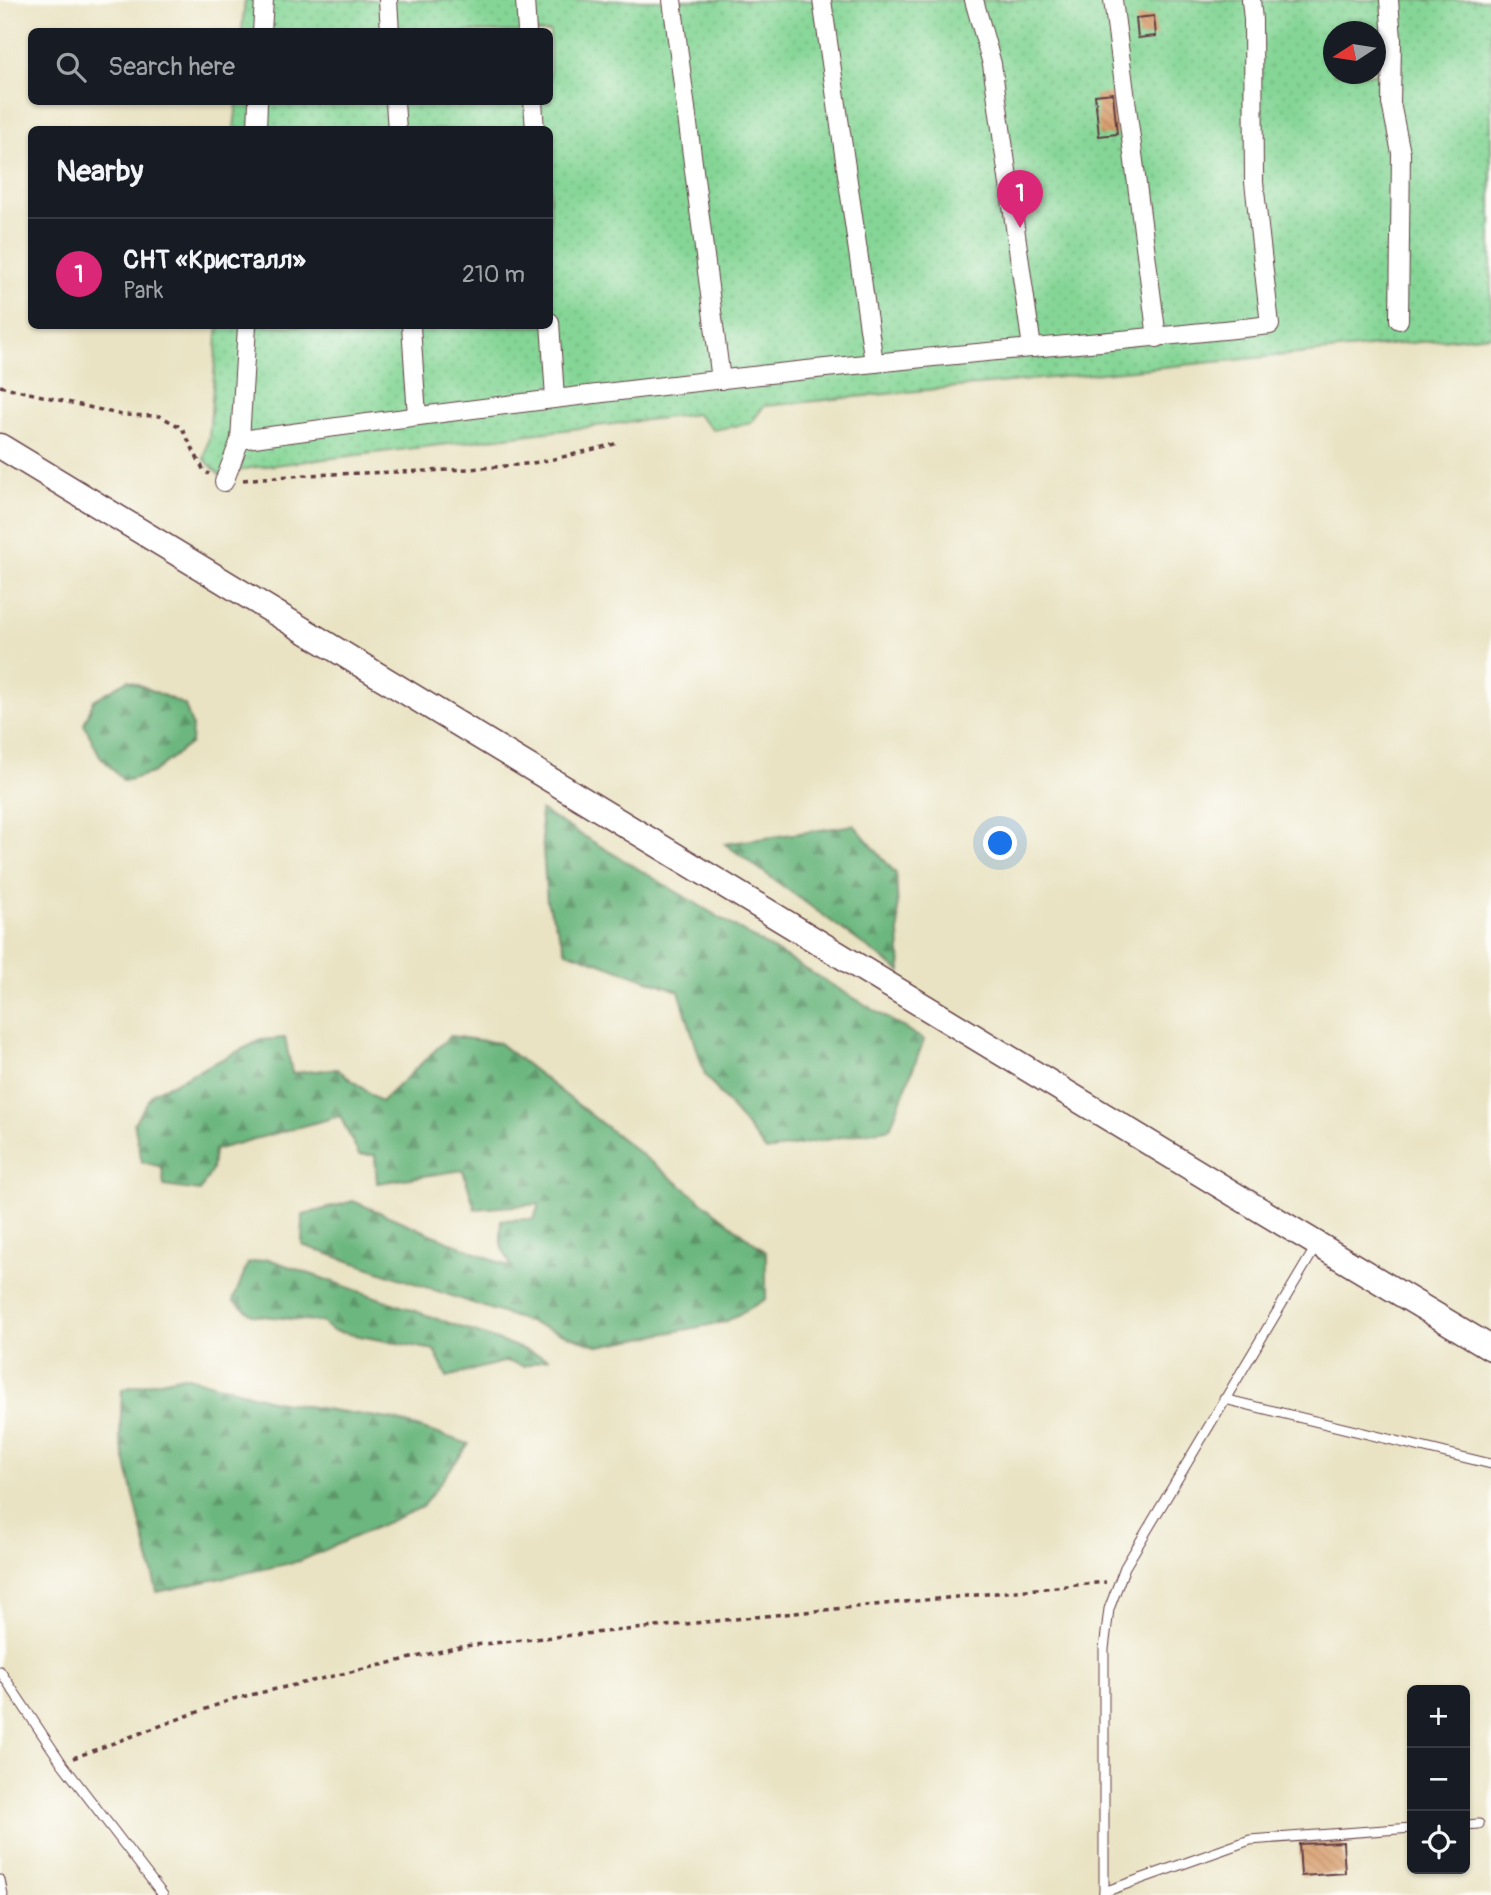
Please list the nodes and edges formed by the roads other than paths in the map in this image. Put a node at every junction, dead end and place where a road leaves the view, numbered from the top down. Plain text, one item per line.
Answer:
1 (264, 0) edge
2 (388, 0) edge
3 (525, 0) edge
4 (672, 0) edge
5 (822, 0) edge
6 (974, 0) edge
7 (1113, 0) edge
8 (1251, 0) edge
9 (1389, 0) edge
10 (262, 28) edge
11 (390, 28) edge
12 (527, 28) edge
13 (258, 105) edge
14 (395, 105) edge
15 (533, 105) edge
16 (257, 126) edge
17 (397, 126) edge
18 (535, 126) edge
19 (1399, 320) dead end
20 (247, 329) edge
21 (411, 329) edge
22 (550, 329) edge
23 (1157, 338) junction
24 (1032, 348) junction
25 (874, 363) junction
26 (721, 380) junction
27 (555, 398) junction
28 (417, 416) junction
29 (240, 440) junction
30 (0, 446) edge
31 (223, 482) dead end
32 (1318, 1244) junction
33 (1491, 1348) edge
34 (1224, 1399) junction
35 (1491, 1464) edge
36 (0, 1671) edge
37 (1479, 1824) dead end
38 (1470, 1825) edge
39 (1407, 1828) edge
40 (0, 1880) edge
41 (1104, 1894) edge
42 (2, 1895) edge
43 (163, 1895) edge

1 - 10 street
2 - 11 street
3 - 12 street
4 - 26 street
5 - 25 street
6 - 24 street
7 - 23 street
8 - 23 street
9 - 19 street
13 - 16 street
14 - 17 street
15 - 18 street
20 - 29 street
21 - 28 street
22 - 27 street
23 - 24 street
24 - 25 street
25 - 26 street
26 - 27 street
27 - 28 street
28 - 29 street
29 - 31 street
30 - 32 main road
32 - 33 main road
32 - 34 lane
34 - 35 lane
34 - 41 lane
36 - 43 lane
37 - 38 lane
39 - 41 lane
40 - 42 lane

